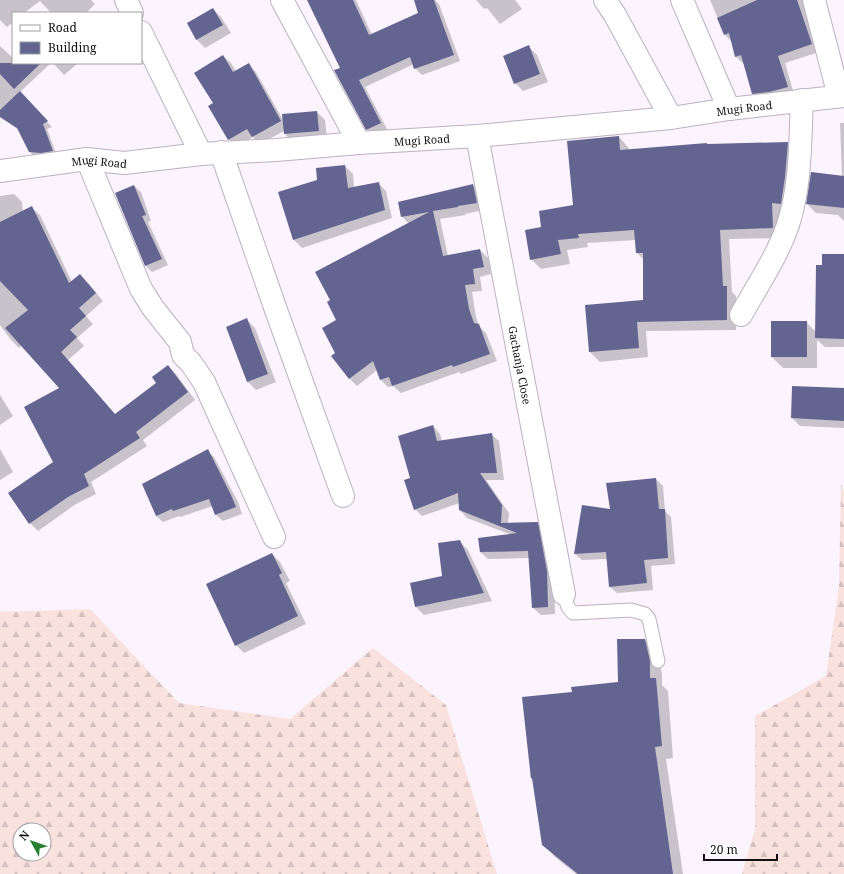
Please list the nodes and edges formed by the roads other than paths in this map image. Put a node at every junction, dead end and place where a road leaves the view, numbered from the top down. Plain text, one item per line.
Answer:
1 (126, 0) edge
2 (282, 0) edge
3 (605, 0) edge
4 (682, 0) edge
5 (814, 0) edge
6 (132, 12) edge
7 (142, 34) edge
8 (841, 96) edge
9 (802, 100) junction
10 (729, 109) junction
11 (672, 118) junction
12 (477, 136) junction
13 (359, 143) junction
14 (211, 153) junction
15 (87, 159) junction
16 (0, 171) edge
17 (741, 315) dead end
18 (343, 496) dead end
19 (274, 537) dead end
20 (564, 594) joint
21 (658, 661) dead end

1 - 6 street
2 - 13 street
3 - 11 street
4 - 10 street
5 - 8 street
7 - 14 street
8 - 9 street, Mugi Road
9 - 10 street, Mugi Road
9 - 17 street
10 - 11 street, Mugi Road
11 - 12 street, Mugi Road
12 - 13 street, Mugi Road
12 - 20 street, Gachanja Close
13 - 14 street, Mugi Road
14 - 15 street, Mugi Road
14 - 18 street
15 - 16 street, Mugi Road
15 - 19 street
20 - 21 lane

